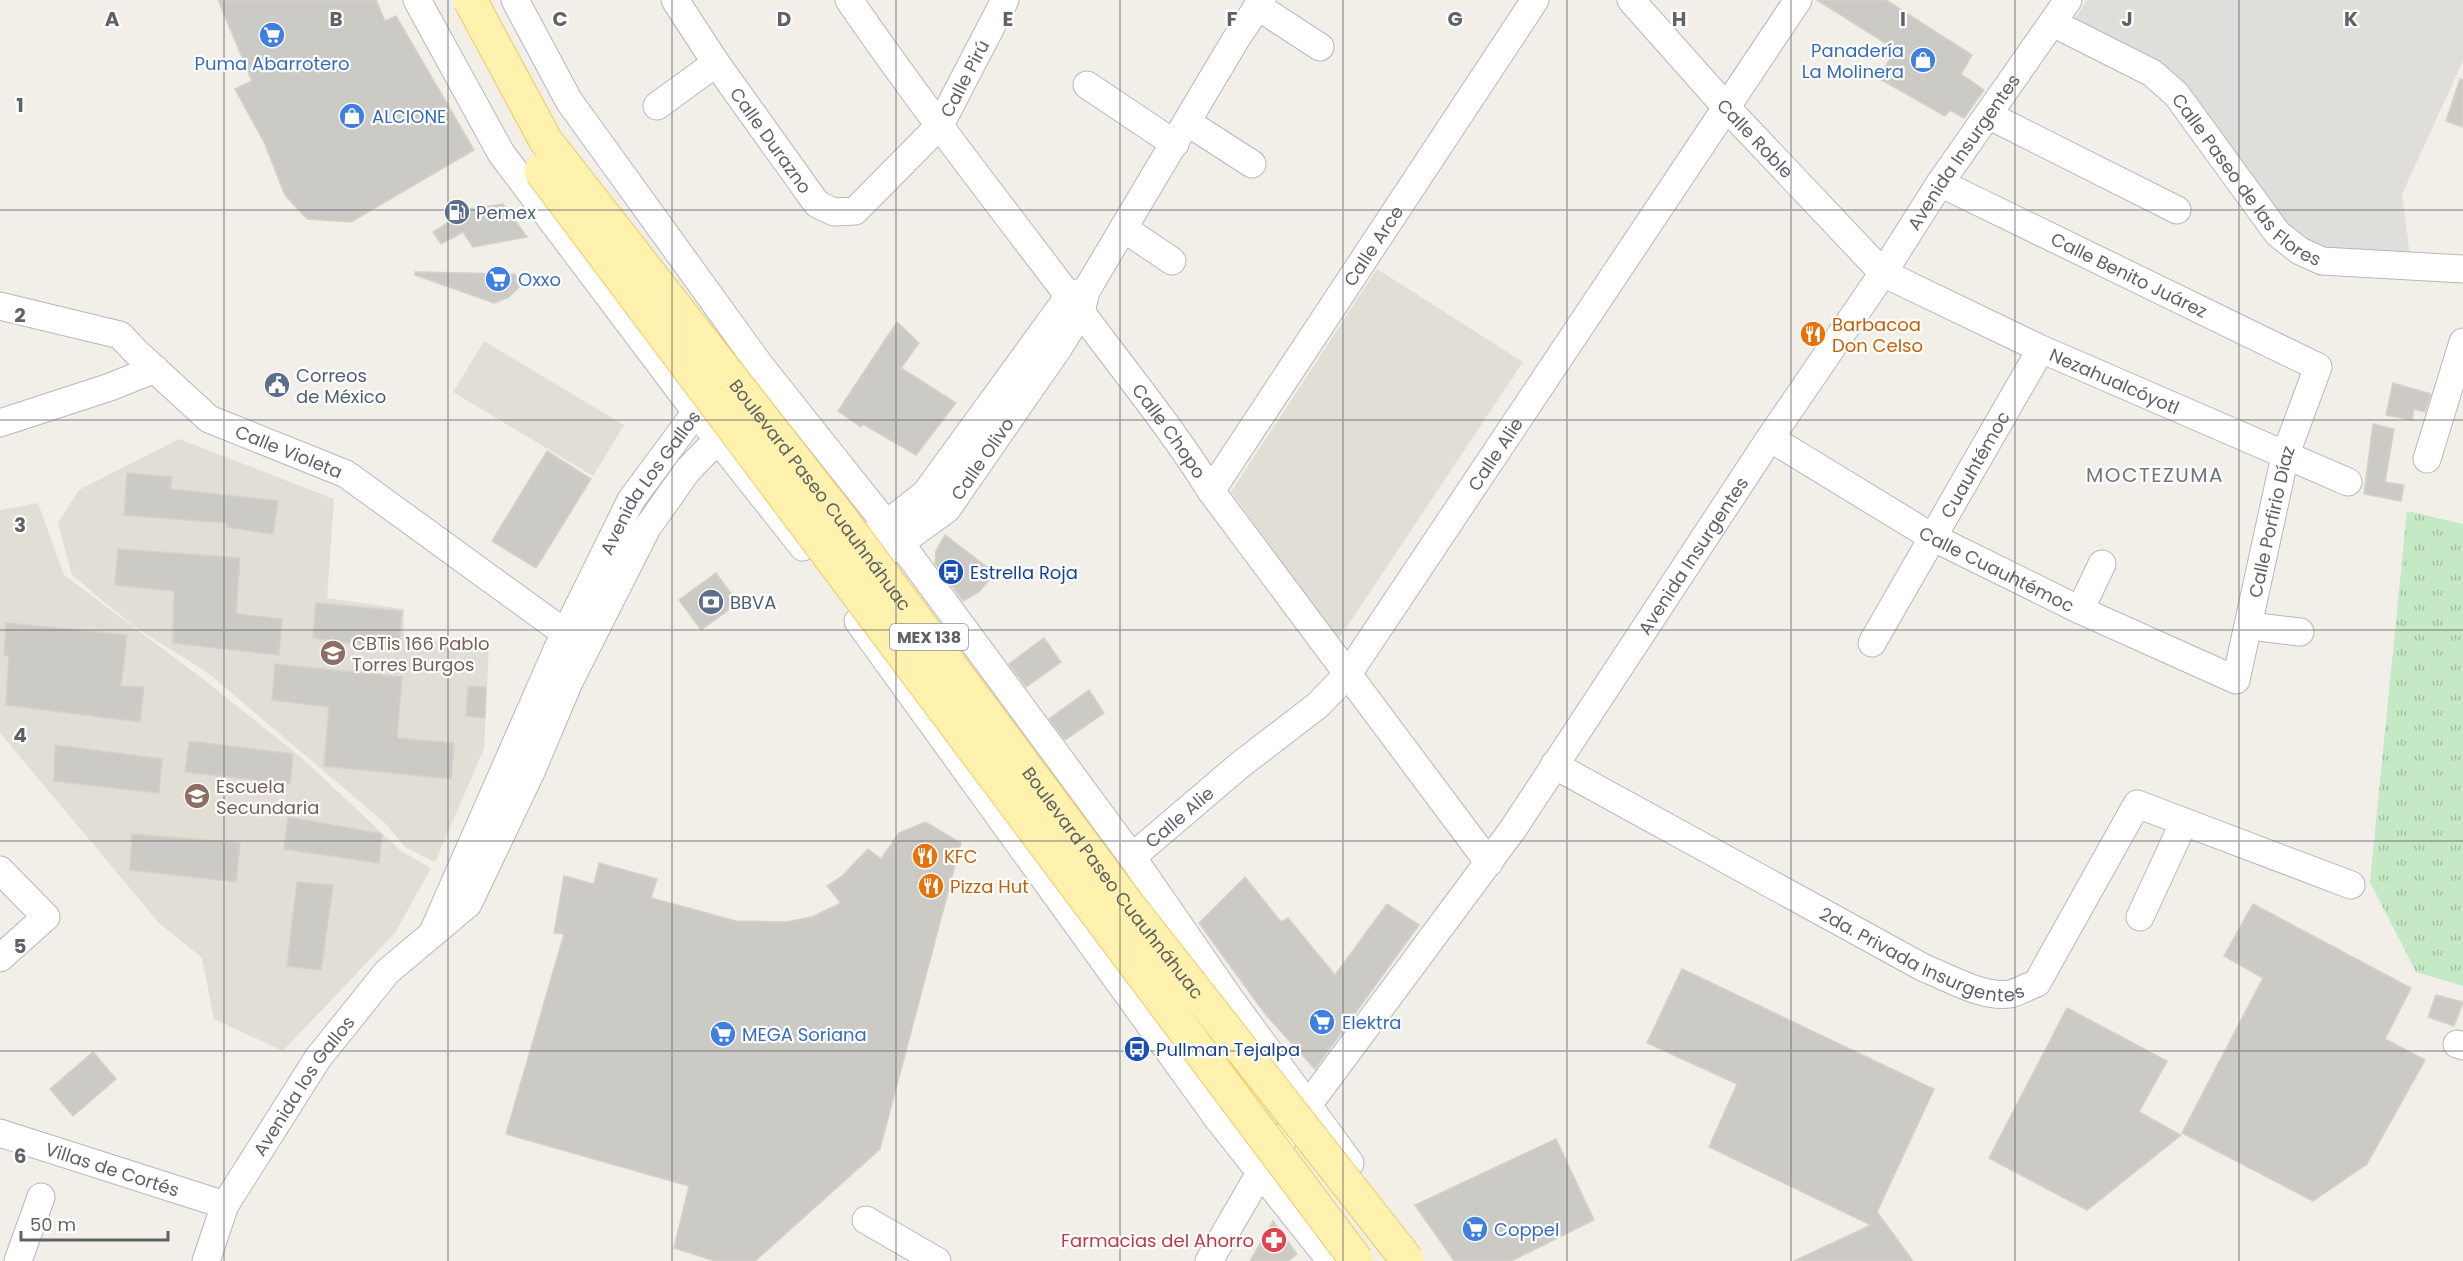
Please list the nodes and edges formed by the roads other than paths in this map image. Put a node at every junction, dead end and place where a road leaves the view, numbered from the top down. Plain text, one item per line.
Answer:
1 (417, 0) edge
2 (445, 0) edge
3 (470, 0) edge
4 (515, 0) edge
5 (675, 0) edge
6 (849, 0) edge
7 (1005, 0) edge
8 (1535, 0) edge
9 (1631, 0) edge
10 (1798, 0) edge
11 (2068, 0) edge
12 (1260, 3) edge
13 (2053, 22) junction
14 (1320, 47) dead end
15 (716, 63) junction
16 (1087, 85) dead end
17 (657, 106) dead end
18 (1725, 106) junction
19 (1988, 115) junction
20 (940, 125) junction
21 (1181, 133) junction
22 (1252, 164) dead end
23 (1940, 183) junction
24 (2176, 210) dead end
25 (1123, 228) junction
26 (1172, 261) dead end
27 (2463, 269) edge
28 (1883, 273) junction
29 (1079, 300) junction
30 (0, 306) edge
31 (2463, 342) edge
32 (2041, 350) junction
33 (759, 364) junction
34 (2318, 367) joint
35 (155, 369) junction
36 (776, 386) junction
37 (696, 412) junction
38 (0, 423) edge
39 (717, 438) junction
40 (1770, 438) junction
41 (2285, 456) junction
42 (2427, 459) dead end
43 (2348, 482) dead end
44 (1211, 491) junction
45 (893, 534) junction
46 (1932, 537) junction
47 (2102, 564) dead end
48 (828, 580) junction
49 (2080, 610) junction
50 (600, 625) joint
51 (2249, 626) junction
52 (568, 628) junction
53 (2300, 632) dead end
54 (1872, 643) dead end
55 (1348, 674) junction
56 (2236, 680) joint
57 (1554, 765) junction
58 (2184, 822) junction
59 (1132, 856) junction
60 (1489, 863) junction
61 (0, 870) edge
62 (2351, 885) dead end
63 (2140, 917) dead end
64 (434, 931) junction
65 (0, 958) edge
66 (1228, 996) junction
67 (1163, 1044) junction
68 (1308, 1105) junction
69 (0, 1133) edge
70 (0, 1146) edge
71 (1353, 1168) junction
72 (1260, 1173) junction
73 (1318, 1193) junction
74 (41, 1197) dead end
75 (223, 1213) junction
76 (1293, 1213) junction
77 (866, 1220) dead end
78 (18, 1261) edge
79 (206, 1261) edge
80 (937, 1261) edge
81 (1209, 1261) edge
82 (1331, 1261) edge
83 (1358, 1261) edge
84 (1408, 1261) edge
85 (1423, 1261) edge

1 - 37 street, MEX 138
2 - 83 main road, Boulevard Paseo Cuauhnáhuac / MEX 138, bridge
3 - 84 main road, Boulevard Paseo Cuauhnáhuac / MEX 138, bridge
4 - 33 street, Boulevard Paseo Cuauhnáhuac / MEX 138
5 - 15 street, Calle Durazno
6 - 20 street, Calle Chopo
7 - 20 street, Calle Pirú
8 - 44 street, Calle Arce
9 - 18 street, Calle Roble
10 - 18 street, Calle Alie
11 - 13 street, Avenida Insurgentes
12 - 14 street
12 - 21 street, Calle Olivo
13 - 19 street, Avenida Insurgentes
13 - 27 street, Calle Paseo de las Flores
15 - 17 street
15 - 20 street, Calle Durazno
16 - 21 street
18 - 28 street, Calle Roble
18 - 55 street, Calle Alie
19 - 23 street, Avenida Insurgentes
19 - 24 street
20 - 29 street, Calle Chopo
21 - 22 street
21 - 25 street, Calle Olivo
23 - 28 street, Avenida Insurgentes
23 - 34 street, Calle Benito Juárez
25 - 26 street
25 - 29 street, Calle Olivo
28 - 32 street, Nezahualcóyotl
28 - 40 street, Avenida Insurgentes
29 - 44 street, Calle Chopo
29 - 45 street, Calle Olivo
30 - 35 street, Calle Violeta
31 - 42 street
32 - 41 street, Nezahualcóyotl
32 - 46 street, Cuauhtémoc
33 - 36 street, Boulevard Paseo Cuauhnáhuac / MEX 138
33 - 37 street, Avenida Los Gallos
34 - 41 street, Calle Porfirio Díaz
35 - 38 street
35 - 52 street, Calle Violeta
36 - 39 street, Avenida Los Gallos
36 - 45 street, Boulevard Paseo Cuauhnáhuac / MEX 138
37 - 39 street, MEX 138
37 - 52 street, Avenida Los Gallos
39 - 48 street, MEX 138
39 - 50 street, Avenida Los Gallos
40 - 46 street, Calle Cuauhtémoc
40 - 57 street, Avenida Insurgentes
41 - 43 street, Nezahualcóyotl
41 - 51 street, Calle Porfirio Díaz
44 - 55 street, Calle Chopo
45 - 48 street, Calle Olivo
45 - 59 street, Boulevard Paseo Cuauhnáhuac / MEX 138
46 - 49 street, Calle Cuauhtémoc
46 - 54 street, Cuauhtémoc
47 - 49 street
48 - 67 street, MEX 138
49 - 56 street, Calle Cuauhtémoc
50 - 64 street, Avenida los Gallos
51 - 53 street
51 - 56 street, Calle Porfirio Díaz
52 - 64 street, Avenida los Gallos
55 - 59 street, Calle Alie
55 - 60 street, Calle Chopo
57 - 58 street, 2da. Privada Insurgentes
57 - 60 street, Avenida Insurgentes
58 - 62 street, 2da. Privada Insurgentes
58 - 63 street
59 - 66 street, Boulevard Paseo Cuauhnáhuac / MEX 138
60 - 68 street, Avenida Insurgentes
61 - 65 street
64 - 75 street, Avenida los Gallos
66 - 67 street
66 - 68 street, Boulevard Paseo Cuauhnáhuac / MEX 138
67 - 72 street, MEX 138
68 - 71 street, Boulevard Paseo Cuauhnáhuac / MEX 138
68 - 72 street, Avenida Insurgentes
69 - 75 street, Villas de Cortés
70 - 75 street
71 - 73 street
71 - 85 street, Boulevard Paseo Cuauhnáhuac / MEX 138
72 - 73 street
72 - 76 street, MEX 138
72 - 81 street, Avenida Insurgentes
73 - 76 street
74 - 78 street
75 - 79 street, Avenida los Gallos
76 - 82 street, MEX 138
77 - 80 street

